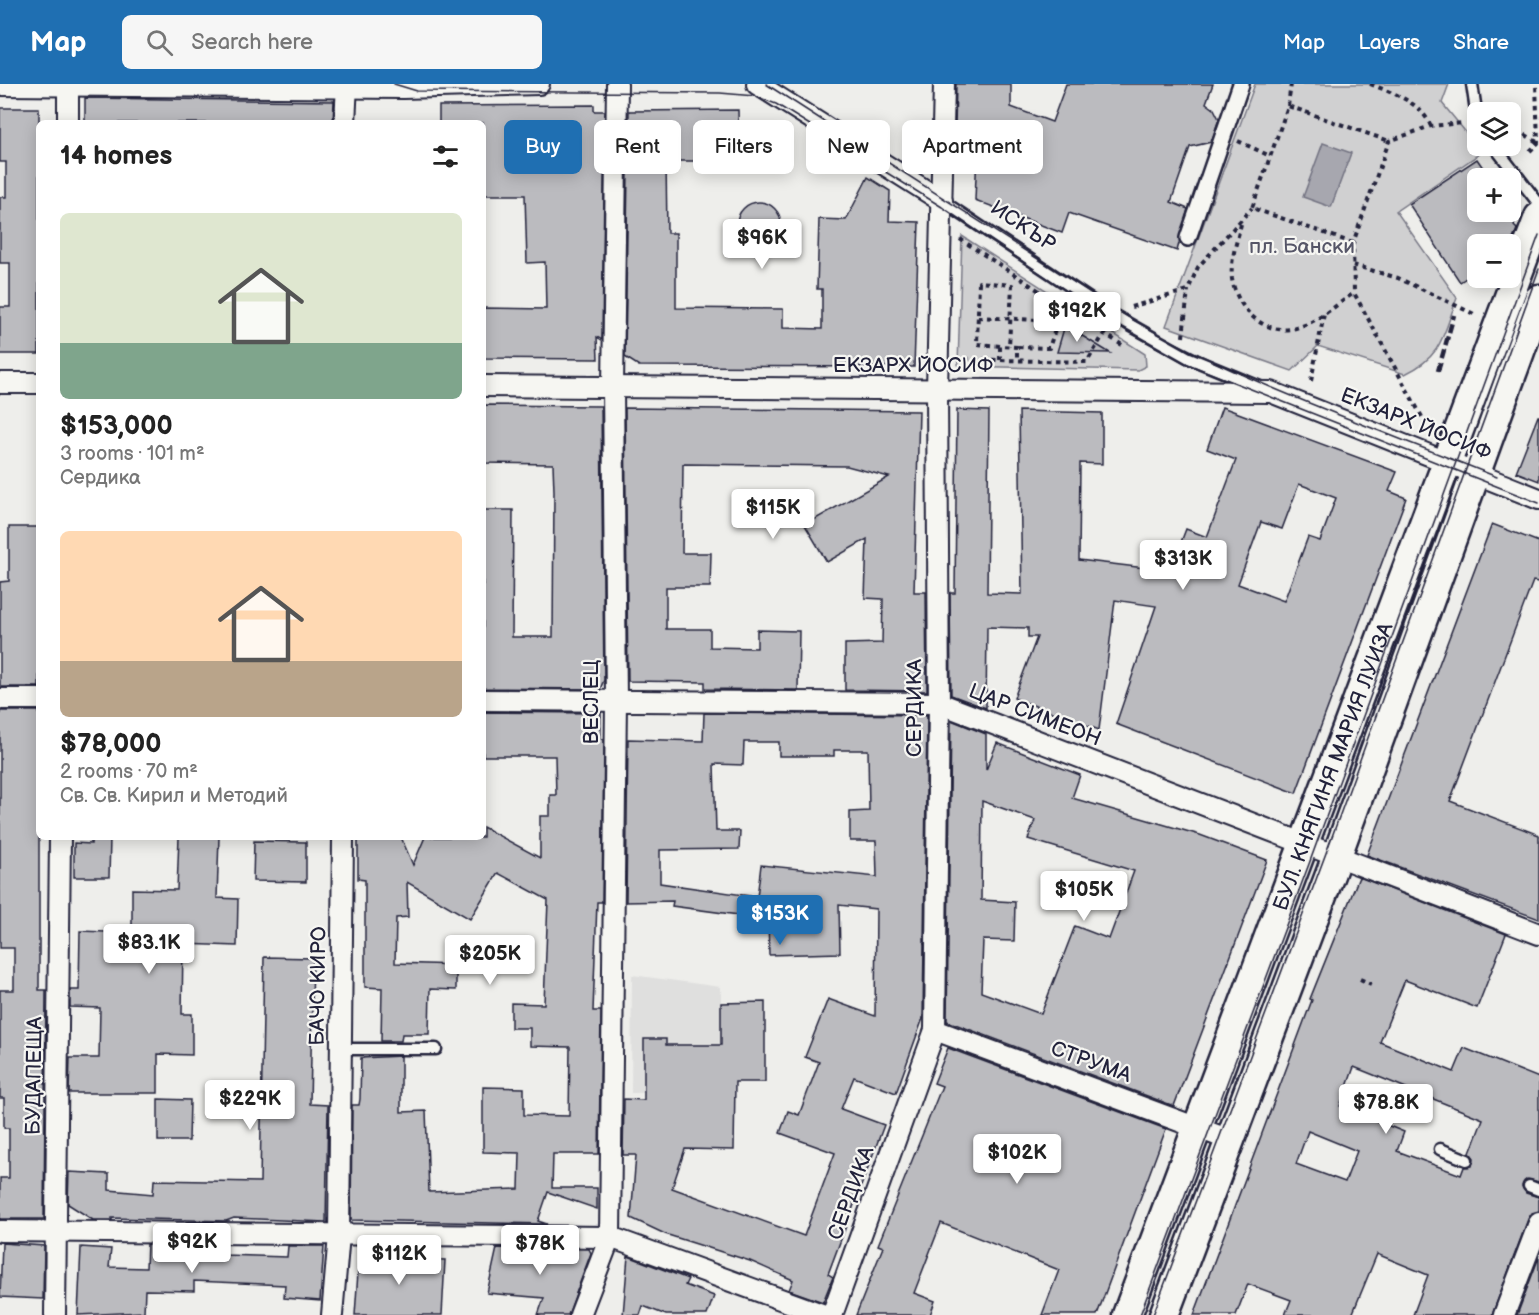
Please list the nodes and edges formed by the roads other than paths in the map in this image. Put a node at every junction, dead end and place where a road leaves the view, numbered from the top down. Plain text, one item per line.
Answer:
1 (539, 84) edge
2 (617, 84) edge
3 (756, 84) edge
4 (944, 84) edge
5 (1242, 84) edge
6 (1472, 84) edge
7 (0, 85) edge
8 (68, 85) edge
9 (346, 86) edge
10 (1474, 102) edge
11 (68, 120) edge
12 (345, 120) edge
13 (1502, 156) edge
14 (942, 201) junction
15 (1539, 204) edge
16 (1539, 217) edge
17 (1188, 238) dead end
18 (1539, 299) edge
19 (0, 383) edge
20 (36, 383) edge
21 (486, 386) edge
22 (613, 387) junction
23 (937, 390) junction
24 (1271, 392) junction
25 (1446, 462) junction
26 (1475, 474) junction
27 (1539, 499) edge
28 (0, 699) edge
29 (36, 699) edge
30 (486, 700) edge
31 (616, 700) junction
32 (939, 703) junction
33 (60, 840) edge
34 (344, 840) edge
35 (1304, 845) junction
36 (1336, 857) junction
37 (1539, 934) edge
38 (935, 1030) junction
39 (341, 1049) junction
40 (436, 1049) dead end
41 (1198, 1128) junction
42 (1230, 1140) junction
43 (1440, 1149) dead end
44 (1467, 1160) dead end
45 (1539, 1223) edge
46 (0, 1232) edge
47 (56, 1232) junction
48 (339, 1235) junction
49 (610, 1237) junction
50 (56, 1315) edge
51 (332, 1315) edge
52 (580, 1315) edge
53 (824, 1315) edge
54 (832, 1315) edge
55 (1128, 1315) edge
56 (1164, 1315) edge
57 (1504, 1315) edge

1 - 9 street
2 - 22 street, ВЕСЛЕЦ
3 - 14 street, ИСКЪР
4 - 14 street, СЕРДИКА
5 - 17 street
6 - 10 lane
7 - 8 street
8 - 9 street
8 - 11 street
9 - 12 street
13 - 15 lane
14 - 23 street, СЕРДИКА
14 - 24 lane, ИСКЪР
16 - 25 main road, БУЛ. КНЯГИНЯ МАРИЯ ЛУИЗА
18 - 26 main road, БУЛ. КНЯГИНЯ МАРИЯ ЛУИЗА
19 - 20 street
21 - 22 street, ЕКЗАРХ ЙОСИФ
22 - 23 street, ЕКЗАРХ ЙОСИФ
22 - 31 street, ВЕСЛЕЦ
23 - 24 street, ЕКЗАРХ ЙОСИФ
23 - 32 street, СЕРДИКА
24 - 25 street, ЕКЗАРХ ЙОСИФ
25 - 26 street, ЕКЗАРХ ЙОСИФ
25 - 35 main road, БУЛ. КНЯГИНЯ МАРИЯ ЛУИЗА
26 - 27 street, ЕКЗАРХ ЙОСИФ
26 - 36 main road, БУЛ. КНЯГИНЯ МАРИЯ ЛУИЗА
28 - 29 street
30 - 31 street, ЦАР СИМЕОН
31 - 32 street, ЦАР СИМЕОН
31 - 49 street, ВЕСЛЕЦ
32 - 35 street, ЦАР СИМЕОН
32 - 38 street, СЕРДИКА
33 - 47 street, БУДАПЕЩА
34 - 39 street, БАЧО КИРО
35 - 36 street, ЦАР СИМЕОН
35 - 41 main road, БУЛ. КНЯГИНЯ МАРИЯ ЛУИЗА
36 - 37 street, ЦАР СИМЕОН
36 - 42 main road, БУЛ. КНЯГИНЯ МАРИЯ ЛУИЗА
38 - 41 street, СТРУМА
38 - 54 street, СЕРДИКА
39 - 40 lane
39 - 48 street, БАЧО КИРО
41 - 42 street, СТРУМА
41 - 55 main road, БУЛ. КНЯГИНЯ МАРИЯ ЛУИЗА
42 - 56 main road, БУЛ. КНЯГИНЯ МАРИЯ ЛУИЗА
43 - 44 lane
45 - 57 street
46 - 47 street
47 - 48 street
47 - 50 street, БУДАПЕЩА
48 - 49 street
48 - 51 street, БАЧО КИРО
49 - 52 street, ВЕСЛЕЦ
49 - 53 street

